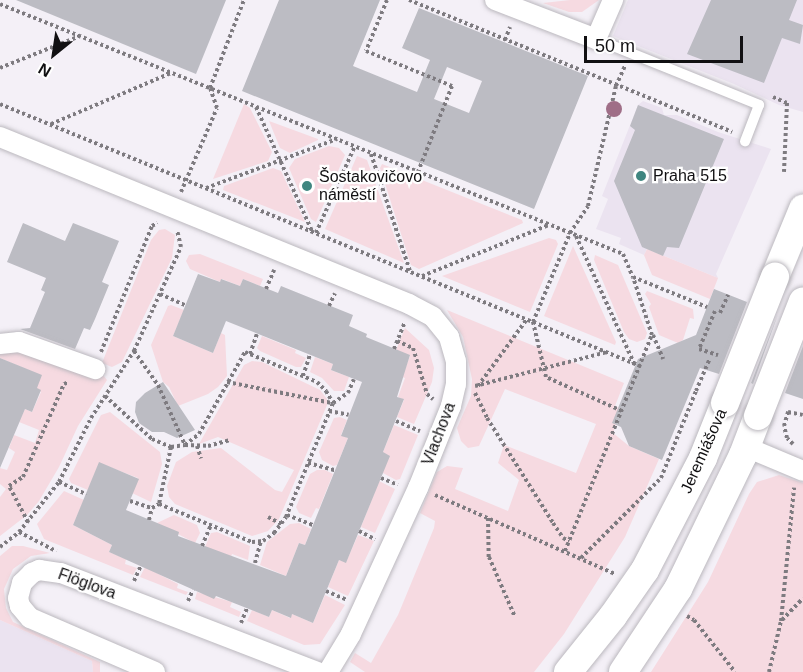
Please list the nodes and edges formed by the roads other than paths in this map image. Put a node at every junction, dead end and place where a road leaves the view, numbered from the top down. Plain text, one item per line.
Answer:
1 (495, 0) edge
2 (613, 0) edge
3 (596, 39) junction
4 (0, 137) edge
5 (745, 141) dead end
6 (803, 209) edge
7 (803, 301) edge
8 (0, 344) edge
9 (94, 369) dead end
10 (746, 447) junction
11 (799, 469) edge
12 (155, 672) edge
13 (318, 672) edge
14 (328, 672) edge
15 (568, 672) edge
16 (623, 672) edge

1 - 3 street
2 - 3 street
3 - 5 lane
4 - 14 street, Vlachova
6 - 15 main road, Jeremiášova, bridge
7 - 10 main road, bridge
8 - 9 street
10 - 11 street
10 - 16 main road
12 - 13 street, Flöglova

